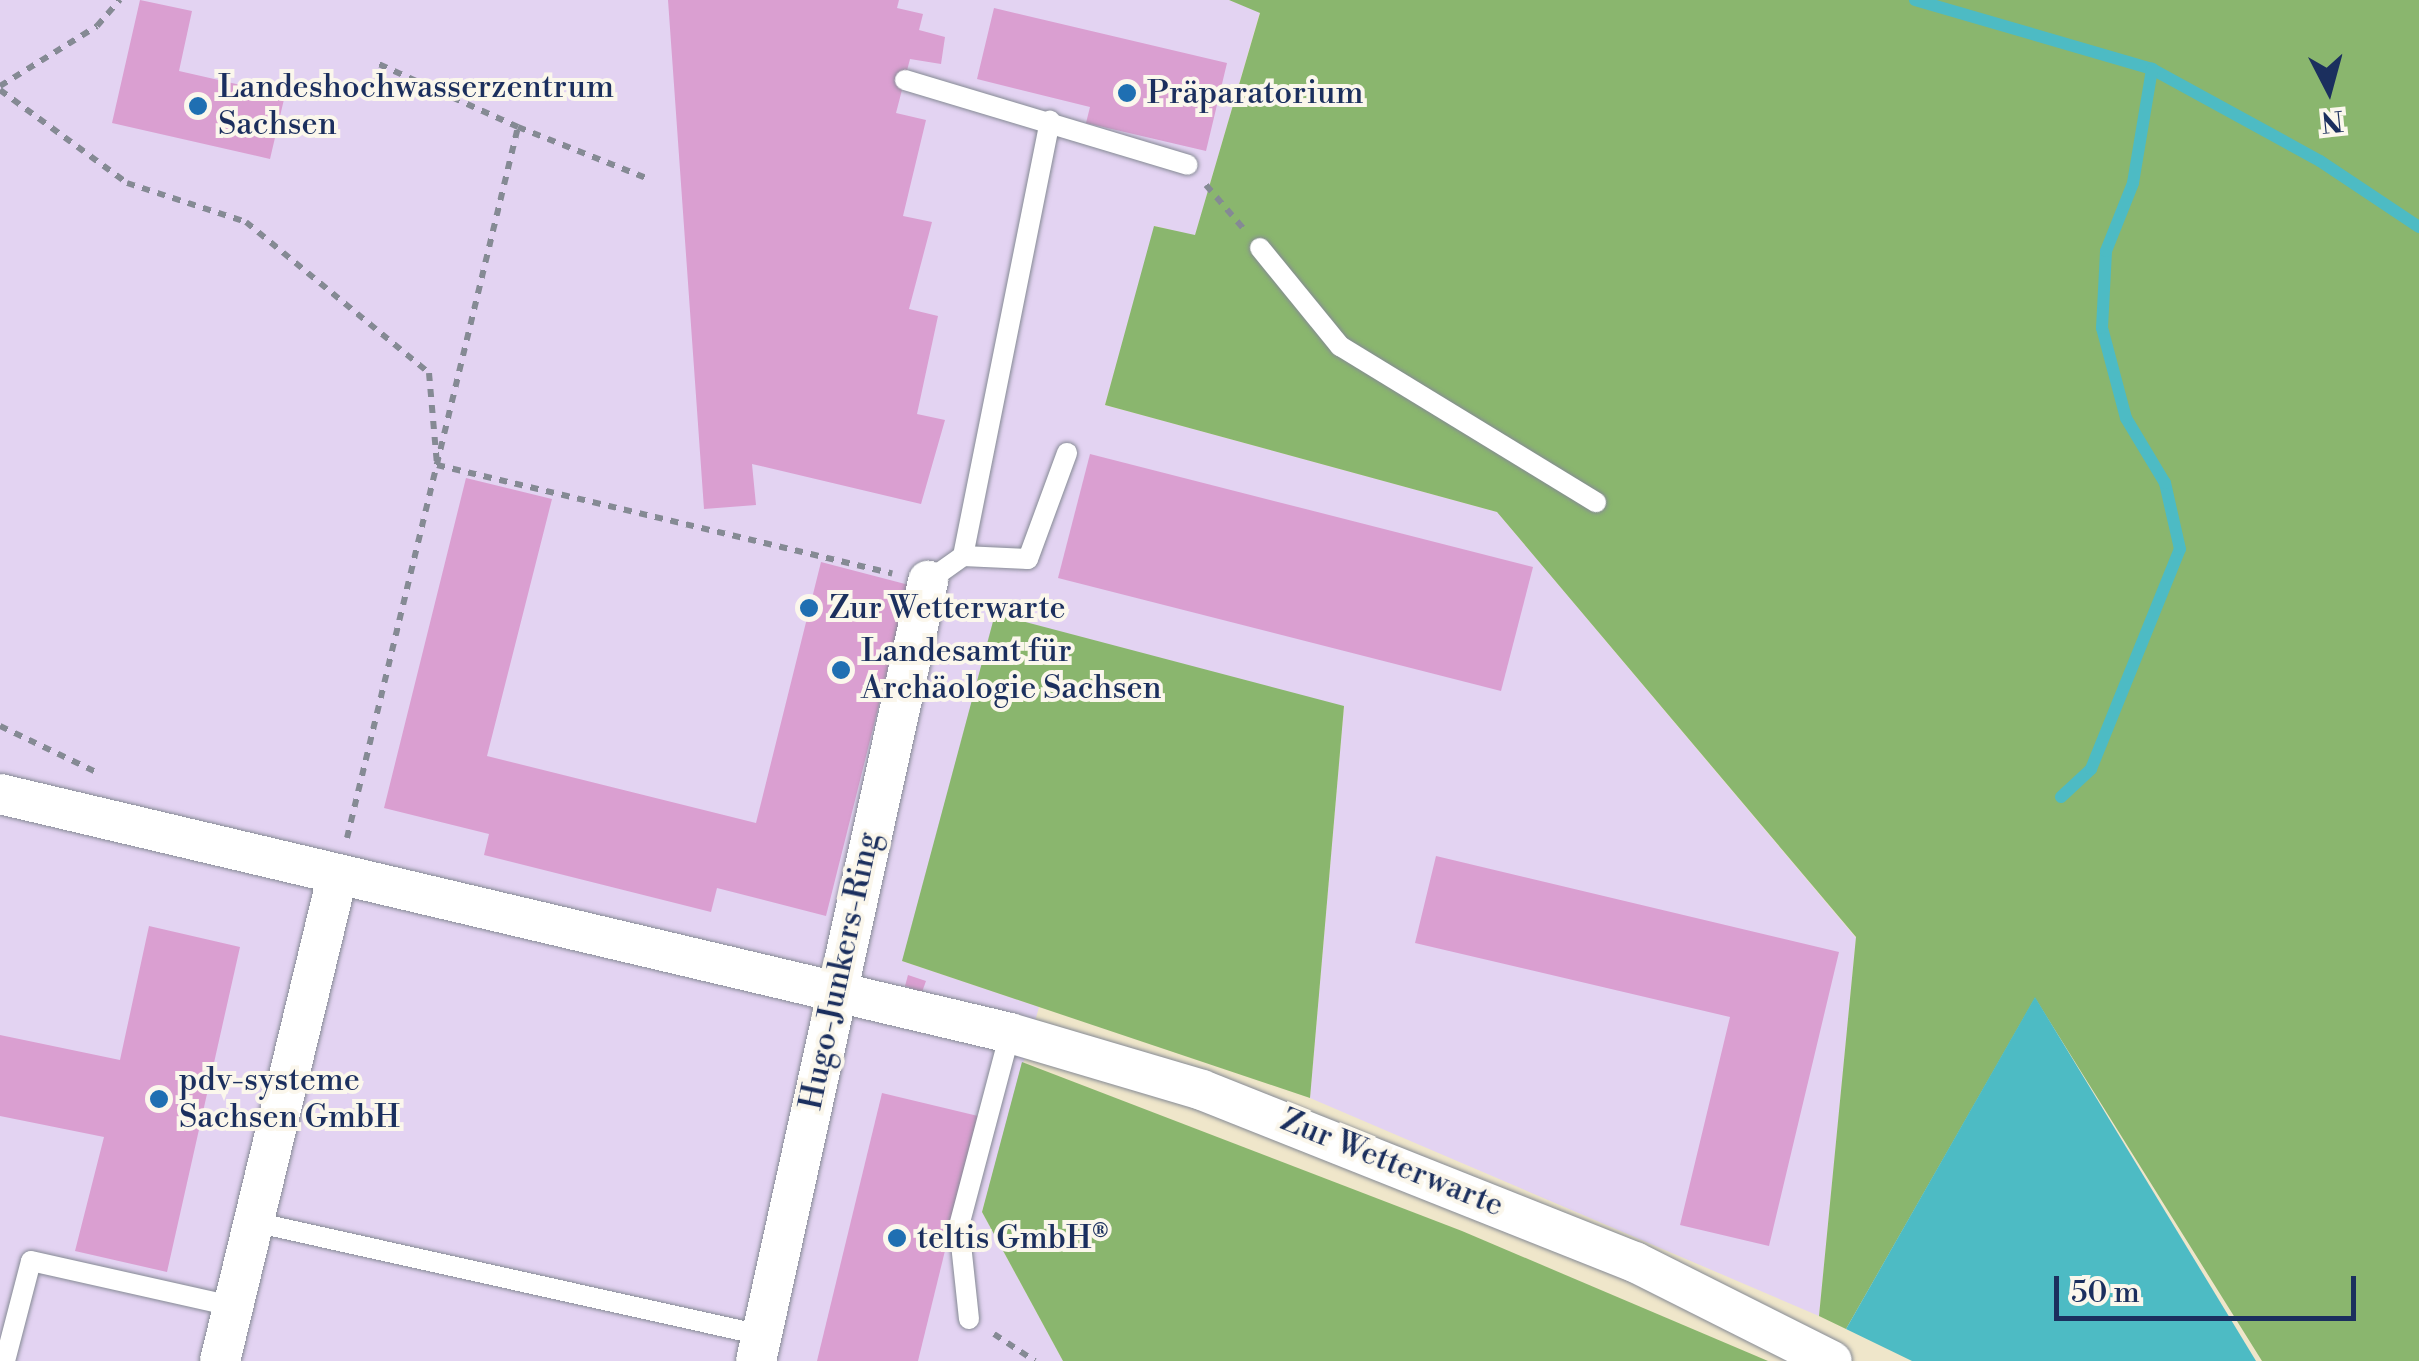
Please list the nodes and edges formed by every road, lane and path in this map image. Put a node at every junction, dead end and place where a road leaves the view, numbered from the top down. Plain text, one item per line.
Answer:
1 (120, 0) edge
2 (376, 63) dead end
3 (904, 80) dead end
4 (0, 88) edge
5 (1050, 121) junction
6 (518, 128) junction
7 (1188, 164) joint
8 (651, 180) dead end
9 (1260, 248) joint
10 (1067, 453) dead end
11 (438, 465) junction
12 (1596, 502) dead end
13 (964, 556) junction
14 (928, 582) junction
15 (0, 794) edge
16 (337, 877) junction
17 (835, 991) junction
18 (1010, 1032) junction
19 (254, 1222) junction
20 (233, 1306) junction
21 (969, 1319) joint
22 (758, 1348) edge
23 (5, 1361) edge
24 (220, 1361) edge
25 (1034, 1361) edge
26 (1832, 1361) edge

1 - 4 path
2 - 6 path
3 - 5 lane
4 - 11 path
5 - 7 lane
5 - 13 lane
6 - 8 path
6 - 11 path
7 - 9 path
9 - 12 lane
10 - 13 lane
11 - 14 path
11 - 16 path
13 - 14 lane
14 - 17 street, Hugo-Junkers-Ring
15 - 16 street, Zur Wetterwarte
16 - 17 street, Zur Wetterwarte
16 - 19 street
17 - 18 street, Zur Wetterwarte
17 - 22 street, Hugo-Junkers-Ring
18 - 21 lane
18 - 26 street, Zur Wetterwarte
19 - 20 street
19 - 22 lane
20 - 23 lane
20 - 24 street
21 - 25 path

